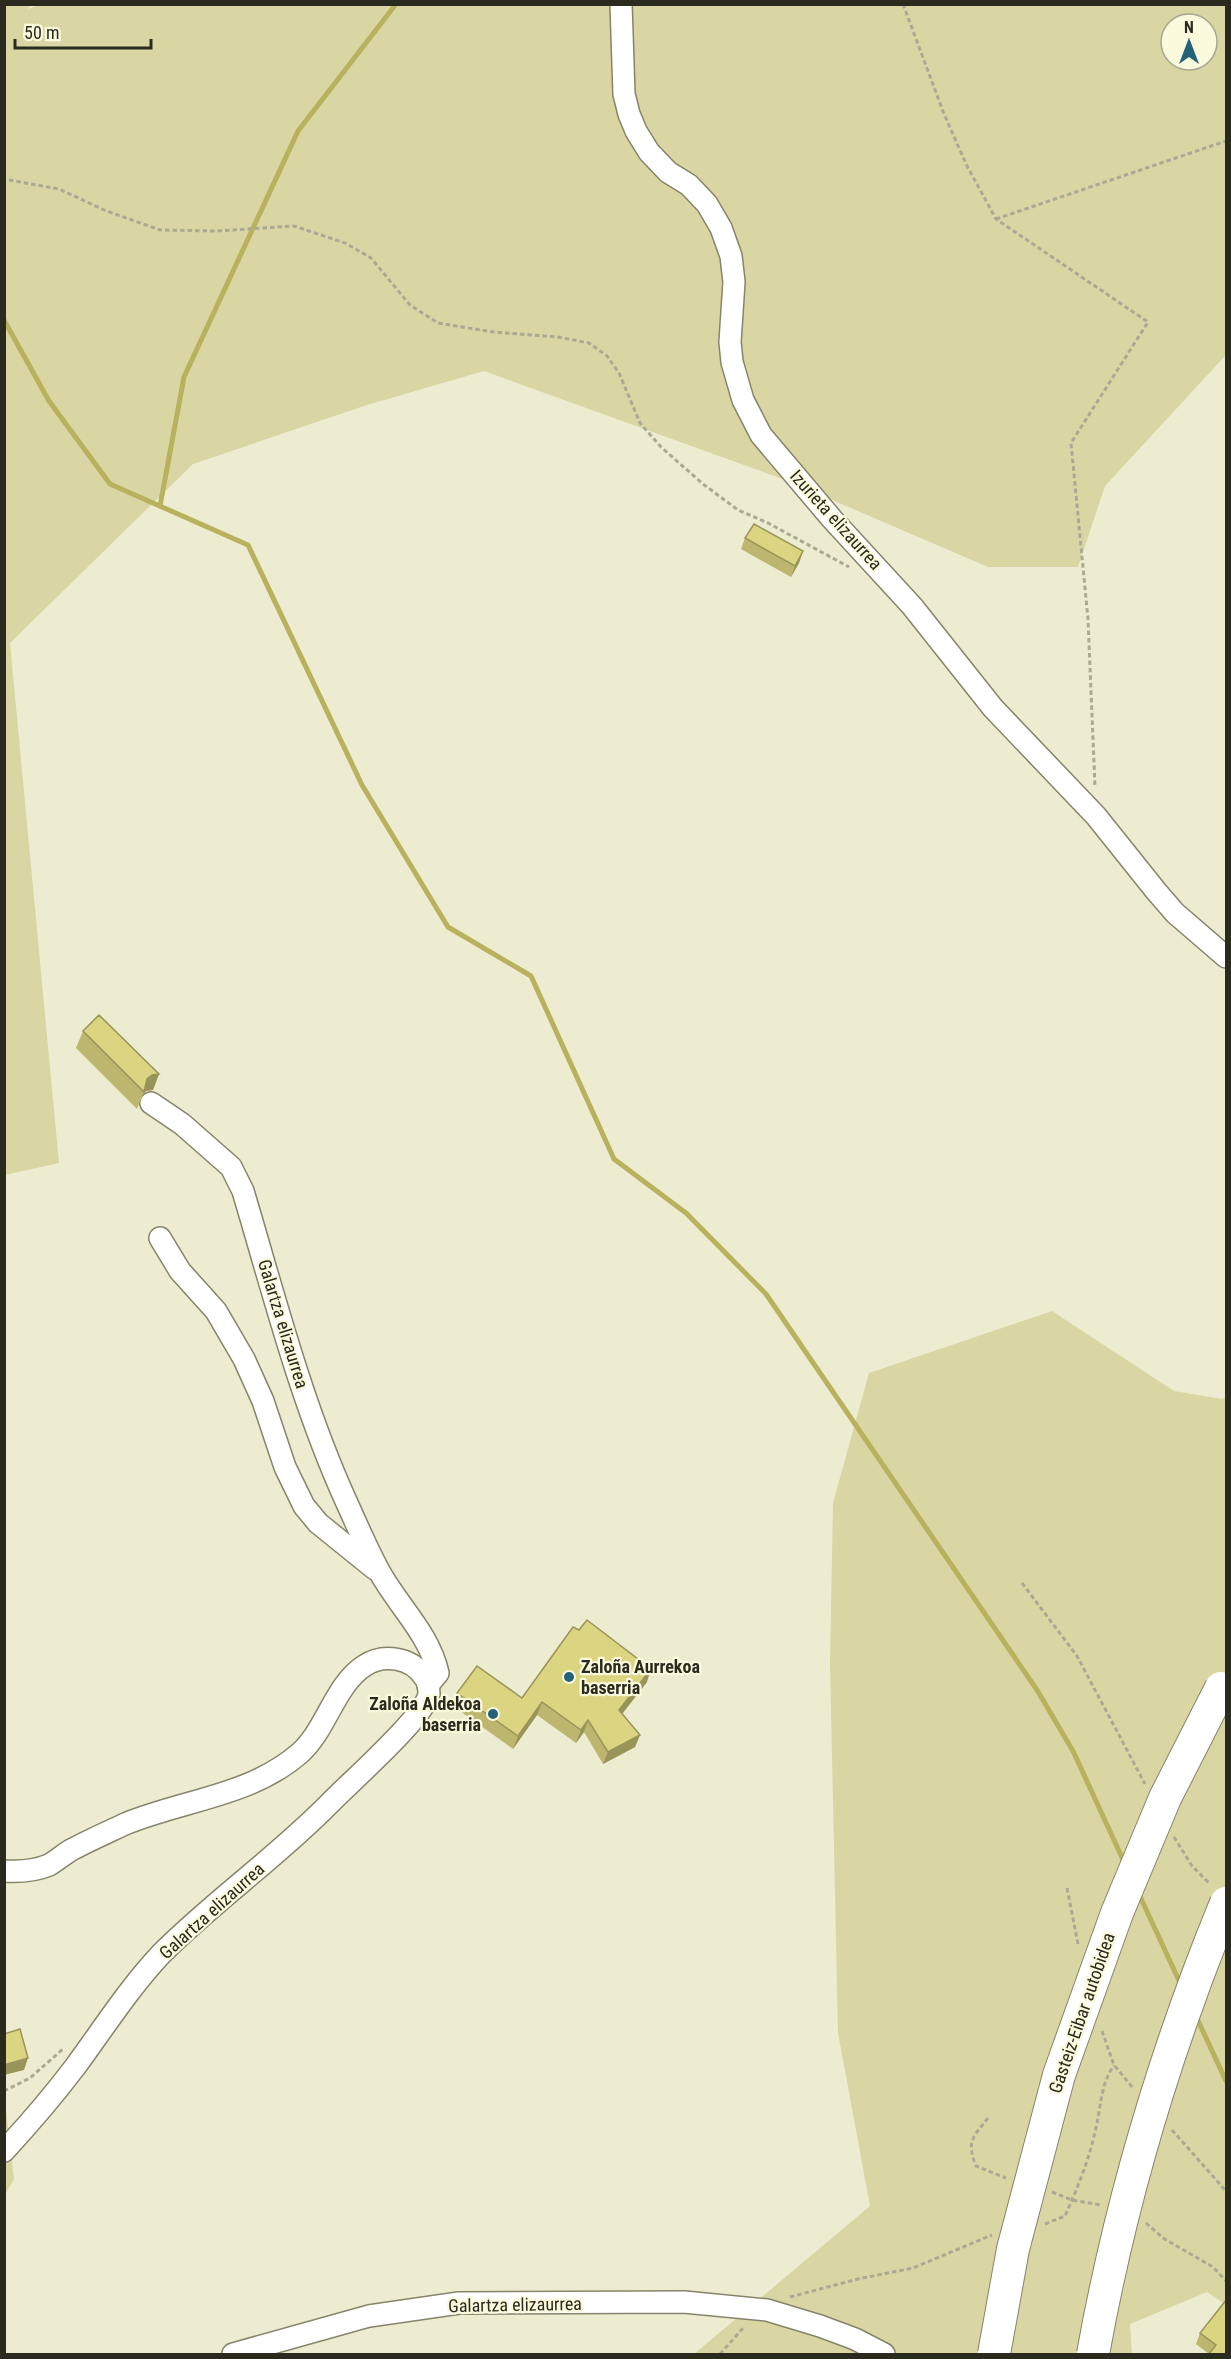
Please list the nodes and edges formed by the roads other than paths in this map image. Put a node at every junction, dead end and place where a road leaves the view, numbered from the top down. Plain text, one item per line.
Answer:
1 (621, 4) edge
2 (1227, 957) edge
3 (151, 1102) dead end
4 (160, 1238) dead end
5 (380, 1573) junction
6 (428, 1685) junction
7 (1221, 1688) dead end
8 (4, 1872) edge
9 (1222, 1897) edge
10 (4, 2151) edge
11 (233, 2355) edge
12 (885, 2355) edge
13 (994, 2355) edge
14 (1093, 2355) edge

1 - 2 street, Izurieta elizaurrea
3 - 5 street, Galartza elizaurrea
4 - 5 street, Galartza elizaurrea
5 - 6 street, Galartza elizaurrea
6 - 8 street
6 - 10 street, Galartza elizaurrea
7 - 13 highway, Gasteiz-Eibar autobidea, bridge
9 - 14 highway, bridge
11 - 12 street, Galartza elizaurrea

